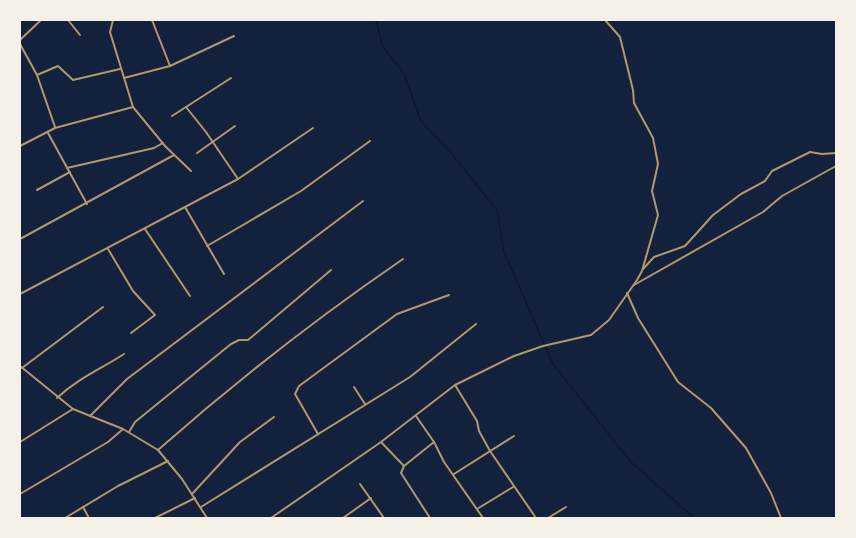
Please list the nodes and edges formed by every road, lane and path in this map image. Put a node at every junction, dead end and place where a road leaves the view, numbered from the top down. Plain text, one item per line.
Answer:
1 (40, 20) edge
2 (68, 20) edge
3 (113, 20) edge
4 (152, 20) edge
5 (605, 20) edge
6 (80, 35) dead end
7 (234, 36) dead end
8 (20, 40) edge
9 (20, 44) edge
10 (170, 66) junction
11 (120, 68) junction
12 (36, 75) junction
13 (124, 78) junction
14 (231, 78) dead end
15 (133, 107) junction
16 (186, 107) junction
17 (172, 116) dead end
18 (235, 126) dead end
19 (55, 128) junction
20 (313, 128) dead end
21 (48, 133) junction
22 (370, 141) dead end
23 (211, 142) junction
24 (163, 143) junction
25 (20, 146) edge
26 (197, 153) dead end
27 (836, 153) edge
28 (174, 155) junction
29 (836, 166) edge
30 (68, 168) junction
31 (191, 171) dead end
32 (70, 172) junction
33 (238, 179) junction
34 (37, 190) dead end
35 (363, 201) dead end
36 (87, 204) junction
37 (184, 207) junction
38 (145, 229) junction
39 (20, 238) edge
40 (207, 246) junction
41 (108, 249) junction
42 (403, 260) dead end
43 (331, 270) dead end
44 (642, 271) junction
45 (224, 274) dead end
46 (632, 286) junction
47 (627, 292) junction
48 (20, 294) edge
49 (449, 295) dead end
50 (190, 296) dead end
51 (103, 307) dead end
52 (476, 324) dead end
53 (132, 333) dead end
54 (124, 354) dead end
55 (21, 367) edge
56 (456, 385) junction
57 (354, 387) dead end
58 (57, 398) junction
59 (365, 404) junction
60 (73, 408) junction
61 (415, 415) junction
62 (90, 416) junction
63 (274, 417) dead end
64 (123, 429) junction
65 (129, 432) junction
66 (318, 434) junction
67 (514, 436) dead end
68 (20, 442) edge
69 (381, 442) junction
70 (434, 442) junction
71 (158, 450) junction
72 (490, 451) junction
73 (168, 461) junction
74 (404, 466) junction
75 (454, 474) junction
76 (360, 484) dead end
77 (513, 486) junction
78 (20, 494) edge
79 (192, 494) junction
80 (195, 498) junction
81 (371, 498) junction
82 (83, 507) junction
83 (200, 507) junction
84 (566, 507) dead end
85 (477, 509) junction
86 (65, 518) edge
87 (89, 518) edge
88 (155, 518) edge
89 (207, 518) edge
90 (271, 518) edge
91 (343, 518) edge
92 (384, 518) edge
93 (430, 518) edge
94 (483, 518) edge
95 (536, 518) edge
96 (548, 518) edge
97 (780, 518) edge

1 - 8 street
2 - 6 street
3 - 11 street
4 - 10 street
5 - 44 street
7 - 10 street
9 - 12 street
10 - 13 street
11 - 12 street
11 - 13 street
12 - 19 street
13 - 15 street
14 - 16 street
15 - 19 street
15 - 24 street
16 - 17 street
16 - 23 street
18 - 23 street
19 - 21 street
20 - 33 street
21 - 25 street
21 - 30 street
22 - 40 street
23 - 26 street
23 - 33 street
24 - 28 street
24 - 30 street
27 - 44 street
28 - 31 street
28 - 36 street
29 - 46 street
30 - 32 street
32 - 34 street
32 - 36 street
33 - 37 street
35 - 62 street
36 - 39 street
37 - 38 street
37 - 40 street
38 - 41 street
38 - 50 street
40 - 45 street
41 - 48 street
41 - 53 street
42 - 71 street
43 - 65 street
44 - 46 street
46 - 47 street
47 - 56 street
47 - 97 street
49 - 66 street
51 - 55 street
52 - 59 street
54 - 58 street
55 - 58 street
56 - 61 street
56 - 72 street
57 - 59 street
58 - 60 street
59 - 66 street
60 - 62 street
60 - 68 street
61 - 69 street
61 - 70 street
62 - 64 street
63 - 79 street
64 - 65 street
64 - 78 street
65 - 71 street
66 - 83 street
67 - 72 street
69 - 74 street
69 - 90 street
70 - 74 street
70 - 75 street
71 - 73 street
72 - 75 street
72 - 77 street
73 - 79 street
73 - 82 street
74 - 93 street
75 - 85 street
76 - 81 street
77 - 85 street
77 - 95 street
79 - 80 street
80 - 83 street
80 - 88 street
81 - 91 street
81 - 92 street
82 - 86 street
82 - 87 street
83 - 89 street
84 - 96 street
85 - 94 street

